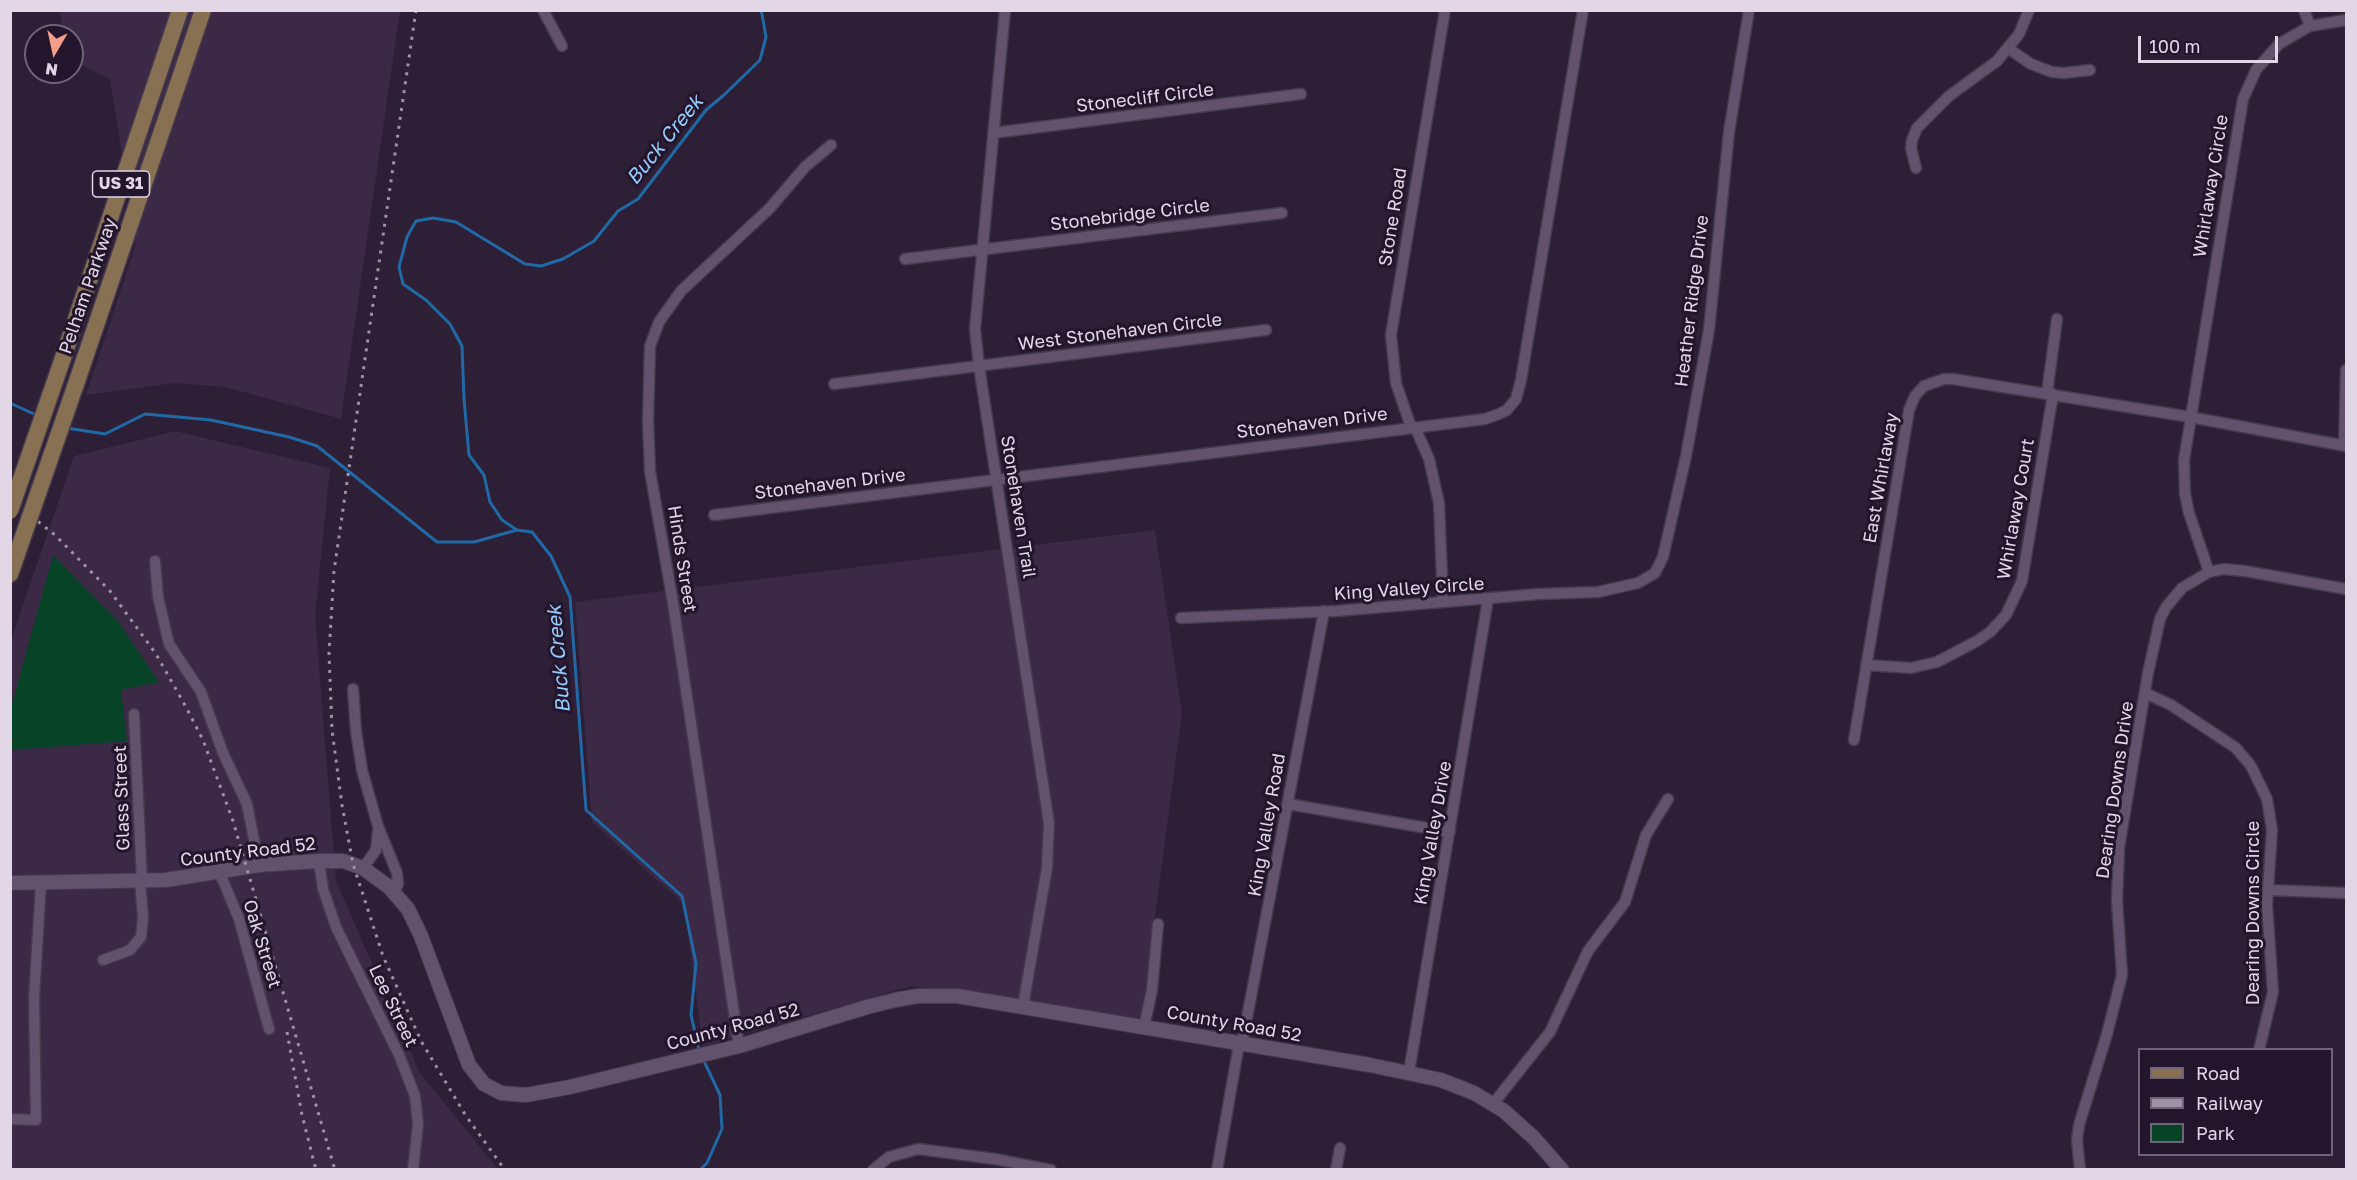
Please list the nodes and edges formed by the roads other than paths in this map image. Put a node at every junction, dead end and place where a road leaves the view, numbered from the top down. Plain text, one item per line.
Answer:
1 (180, 10) edge
2 (203, 10) edge
3 (543, 10) edge
4 (1005, 10) edge
5 (1445, 10) edge
6 (1583, 10) edge
7 (1749, 10) edge
8 (2029, 10) edge
9 (2304, 10) edge
10 (2346, 20) edge
11 (2310, 26) junction
12 (562, 46) dead end
13 (2009, 49) junction
14 (2090, 70) dead end
15 (1301, 94) dead end
16 (152, 95) junction
17 (171, 103) junction
18 (993, 133) junction
19 (831, 145) dead end
20 (1916, 168) dead end
21 (1282, 213) dead end
22 (110, 217) junction
23 (130, 221) junction
24 (982, 249) junction
25 (905, 259) dead end
26 (2058, 319) dead end
27 (1266, 330) dead end
28 (979, 366) junction
29 (2346, 370) edge
30 (834, 384) dead end
31 (2050, 394) junction
32 (2190, 417) junction
33 (1413, 427) junction
34 (2345, 446) edge
35 (996, 479) junction
36 (10, 511) edge
37 (714, 515) dead end
38 (155, 561) dead end
39 (2209, 572) junction
40 (10, 574) edge
41 (1638, 583) joint
42 (2346, 590) edge
43 (1488, 599) junction
44 (1443, 602) junction
45 (1324, 611) junction
46 (1181, 618) dead end
47 (1866, 665) junction
48 (353, 689) dead end
49 (2145, 693) junction
50 (134, 714) dead end
51 (1854, 740) dead end
52 (1668, 799) dead end
53 (1288, 804) junction
54 (378, 826) junction
55 (1450, 832) junction
56 (319, 861) junction
57 (259, 865) junction
58 (363, 868) junction
59 (219, 871) junction
60 (141, 881) junction
61 (40, 883) junction
62 (10, 884) edge
63 (2268, 891) junction
64 (394, 892) junction
65 (2346, 892) edge
66 (1158, 924) dead end
67 (103, 960) dead end
68 (1023, 1006) junction
69 (1144, 1027) junction
70 (269, 1029) dead end
71 (1241, 1044) junction
72 (740, 1046) junction
73 (2260, 1048) edge
74 (1409, 1072) junction
75 (1493, 1104) junction
76 (10, 1119) edge
77 (1340, 1148) dead end
78 (994, 1164) edge
79 (413, 1170) edge
80 (873, 1170) edge
81 (1051, 1170) edge
82 (1217, 1170) edge
83 (1336, 1170) edge
84 (1562, 1170) edge
85 (2080, 1170) edge

1 - 16 main road, Pelham Parkway / US 31
2 - 17 main road, Pelham Parkway / US 31
3 - 12 street
4 - 18 street, Stonehaven Trail
5 - 33 street, Stone Road
6 - 33 street, Stonehaven Drive
7 - 41 street, Heather Ridge Drive
8 - 13 street
9 - 11 street
10 - 11 street, Whirlaway Circle
11 - 32 street, Whirlaway Circle
13 - 14 street
13 - 20 street
15 - 18 street, Stonecliff Circle
16 - 17 main road
16 - 22 main road, Pelham Parkway / US 31
17 - 23 main road, Pelham Parkway / US 31
18 - 24 street, Stonehaven Trail
19 - 72 street, Hinds Street
21 - 24 street, Stonebridge Circle
22 - 23 main road
22 - 36 main road, Pelham Parkway / US 31, bridge
23 - 40 main road, Pelham Parkway / US 31, bridge
24 - 25 street, Stonebridge Circle
24 - 28 street, Stonehaven Trail
26 - 31 street, Whirlaway Court
27 - 28 street, West Stonehaven Circle
28 - 30 street, West Stonehaven Circle
28 - 35 street, Stonehaven Trail
29 - 34 street
31 - 32 street, East Whirlaway
31 - 47 street, Whirlaway Court
31 - 47 street, East Whirlaway
32 - 34 street
32 - 39 street, Whirlaway Circle
33 - 35 street, Stonehaven Drive
33 - 44 street, Stone Road
35 - 37 street, Stonehaven Drive
35 - 68 street, Stonehaven Trail
38 - 57 street
39 - 42 street, Dearing Downs Drive
39 - 49 street, Dearing Downs Drive
41 - 43 street, King Valley Circle
43 - 44 street, King Valley Circle
43 - 55 street, King Valley Drive
44 - 45 street, King Valley Circle
45 - 46 street, King Valley Circle
45 - 53 street, King Valley Road
47 - 51 street, East Whirlaway
48 - 54 street
49 - 63 street, Dearing Downs Circle
49 - 85 street, Dearing Downs Drive
50 - 60 street, Glass Street
52 - 75 street
53 - 55 street
53 - 71 street, King Valley Road
54 - 58 street
54 - 64 street
55 - 74 street, King Valley Drive
56 - 57 street, County Road 52
56 - 58 street, County Road 52
56 - 79 street, Lee Street
57 - 59 street, County Road 52
58 - 64 street, County Road 52
59 - 60 street, County Road 52
59 - 70 street, Oak Street
60 - 61 street, County Road 52
60 - 67 street, Glass Street
61 - 62 street, County Road 52
61 - 76 street
63 - 65 street
63 - 73 street, Dearing Downs Circle
64 - 72 street, County Road 52
66 - 69 street
68 - 69 street, County Road 52
68 - 72 street, County Road 52
69 - 71 street, County Road 52
71 - 74 street, County Road 52
71 - 82 street, King Valley Road
74 - 75 street, County Road 52
75 - 84 street, County Road 52
77 - 83 street
78 - 80 street
78 - 81 street

